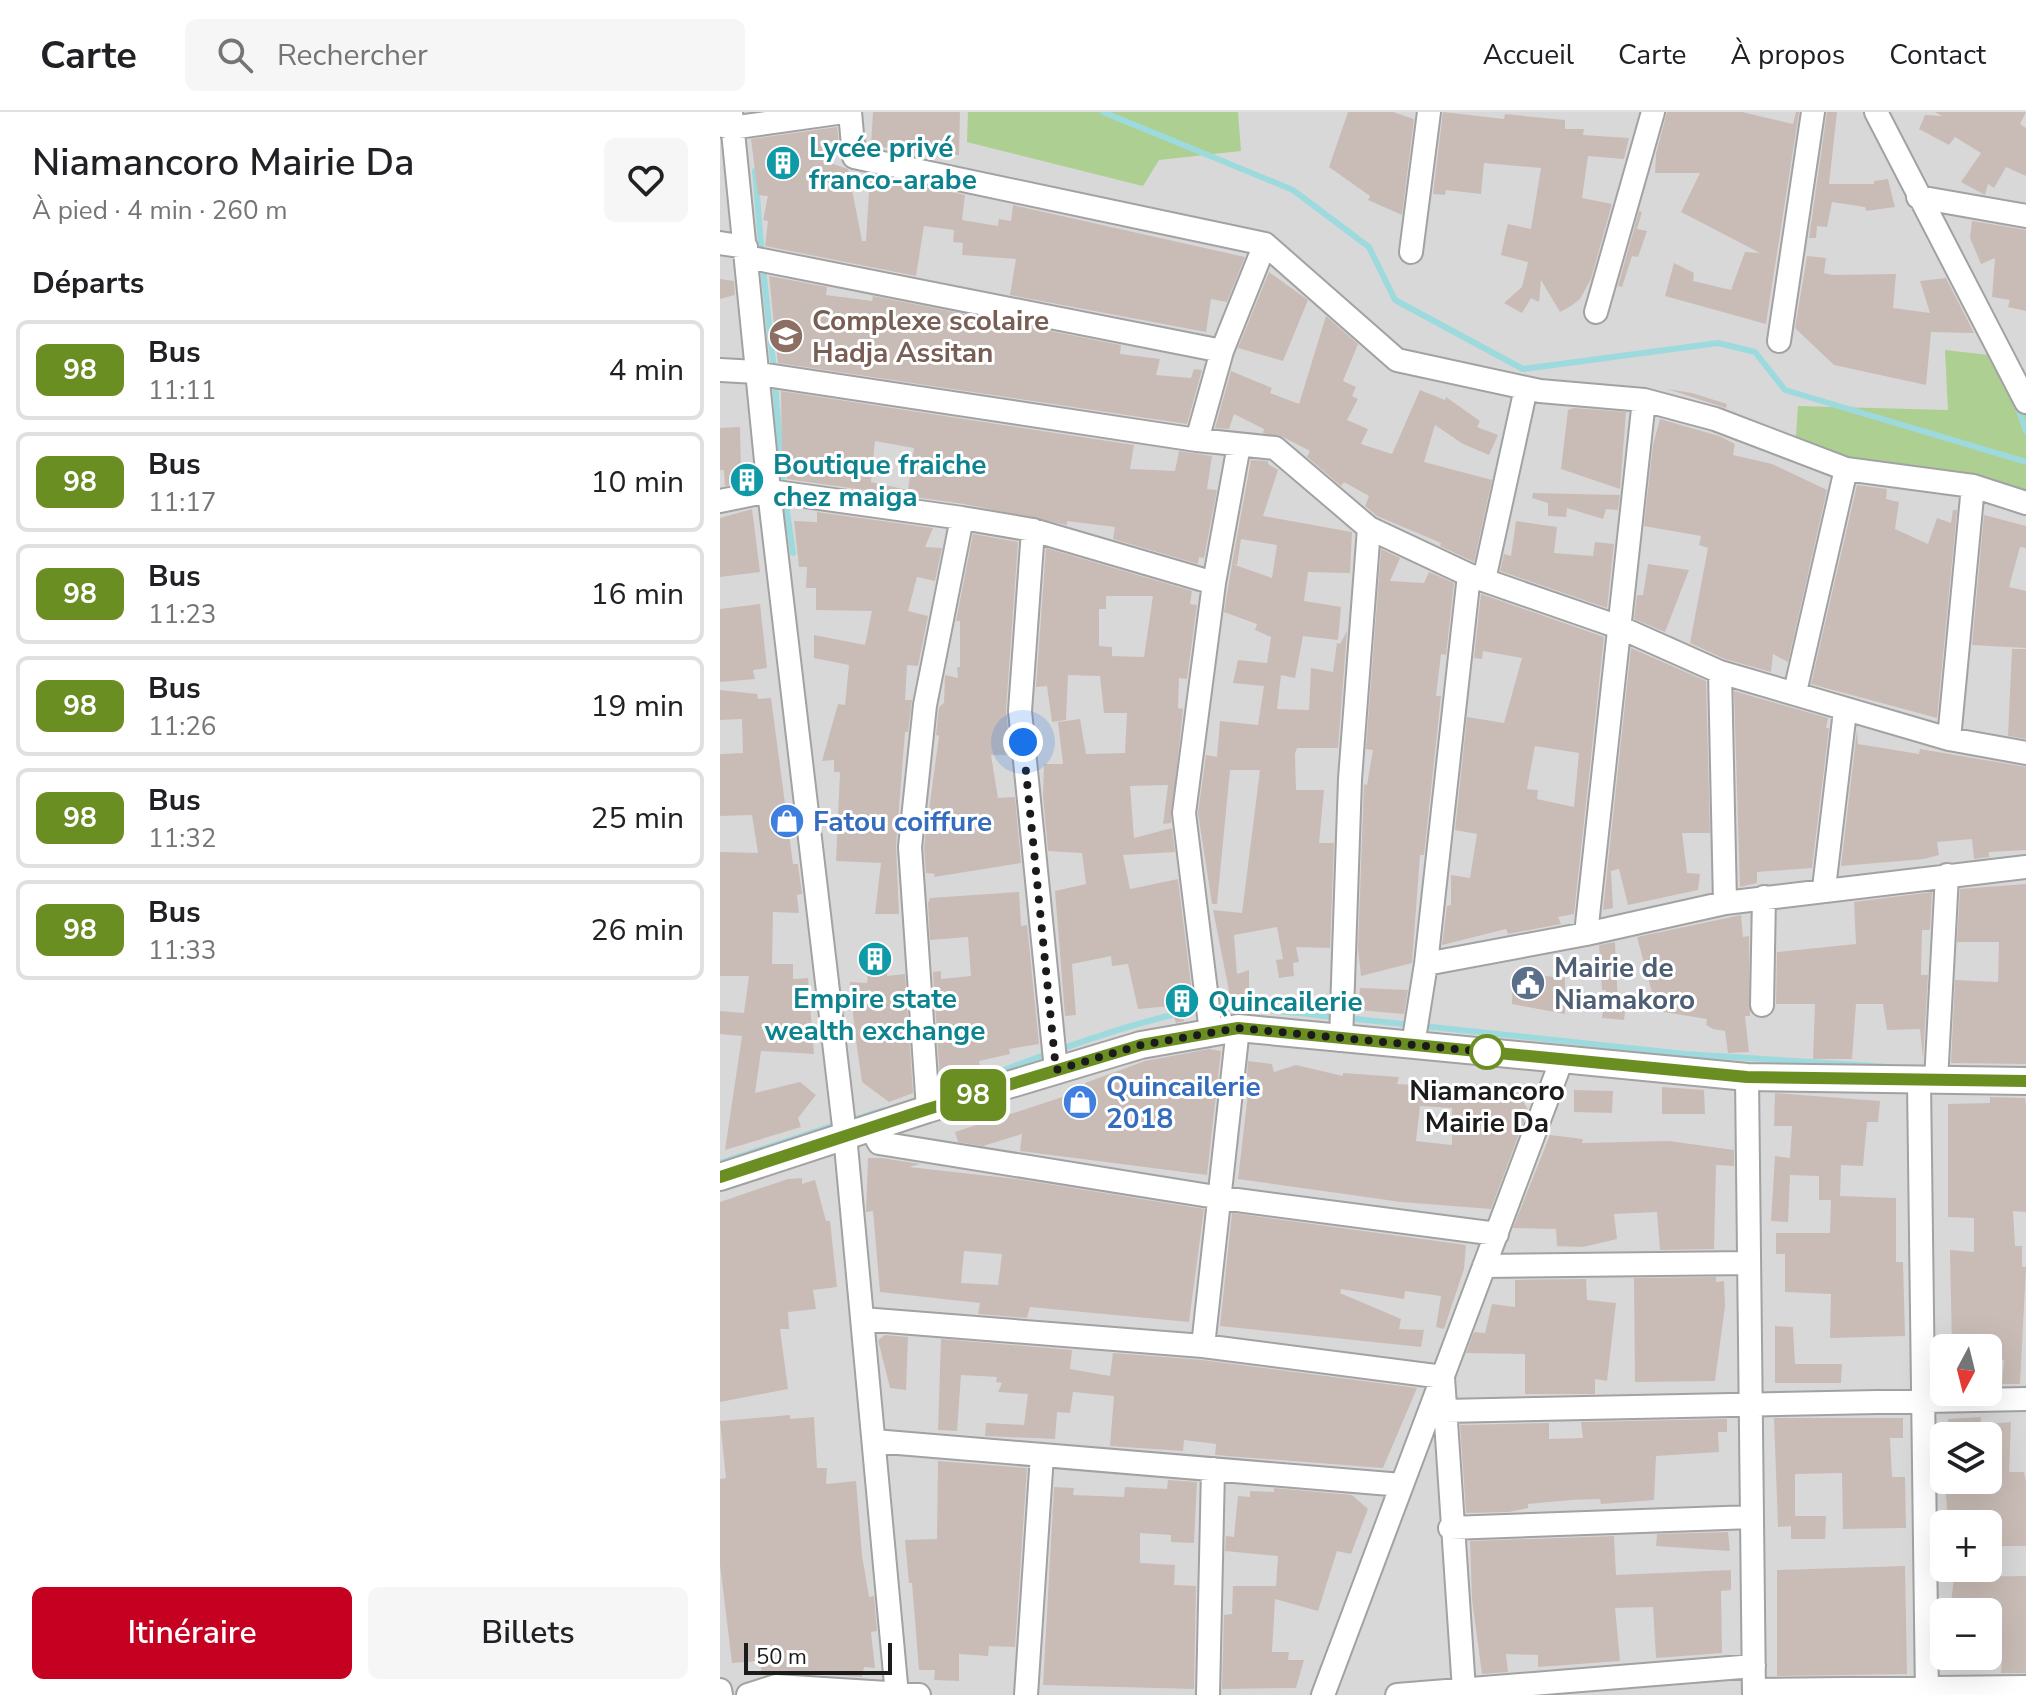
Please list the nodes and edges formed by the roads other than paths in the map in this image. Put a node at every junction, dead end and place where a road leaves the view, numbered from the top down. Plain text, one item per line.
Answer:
1 (847, 112) edge
2 (1429, 112) edge
3 (1653, 112) edge
4 (1813, 112) edge
5 (1876, 112) edge
6 (727, 122) edge
7 (1918, 197) junction
8 (2026, 216) edge
9 (720, 243) edge
10 (1265, 244) junction
11 (747, 252) junction
12 (1411, 252) dead end
13 (1596, 312) dead end
14 (1779, 341) dead end
15 (1222, 351) junction
16 (720, 370) edge
17 (758, 373) junction
18 (1526, 388) junction
19 (1644, 400) junction
20 (2026, 402) edge
21 (1197, 440) junction
22 (1239, 445) junction
23 (1846, 469) junction
24 (1973, 486) junction
25 (769, 491) junction
26 (720, 501) edge
27 (2026, 503) edge
28 (962, 518) junction
29 (1369, 528) junction
30 (1033, 530) junction
31 (1477, 577) junction
32 (1214, 583) junction
33 (1619, 627) junction
34 (1720, 672) junction
35 (1795, 692) junction
36 (1845, 711) junction
37 (1949, 739) junction
38 (2026, 753) edge
39 (2026, 867) edge
40 (1947, 875) junction
41 (1824, 888) junction
42 (1764, 897) junction
43 (1725, 903) junction
44 (1586, 934) junction
45 (1426, 964) junction
46 (1762, 1005) dead end
47 (1238, 1028) junction
48 (1211, 1032) junction
49 (1341, 1040) junction
50 (1413, 1045) junction
51 (1562, 1059) junction
52 (1056, 1070) junction
53 (1747, 1077) junction
54 (1928, 1081) junction
55 (2026, 1081) edge
56 (928, 1109) junction
57 (871, 1128) junction
58 (845, 1135) junction
59 (720, 1177) edge
60 (1222, 1198) junction
61 (1497, 1234) junction
62 (1749, 1263) junction
63 (1484, 1266) junction
64 (862, 1319) junction
65 (1203, 1346) junction
66 (1443, 1377) junction
67 (2026, 1399) edge
68 (1923, 1401) junction
69 (1751, 1405) junction
70 (1444, 1411) junction
71 (874, 1441) junction
72 (1042, 1455) junction
73 (1213, 1469) junction
74 (1402, 1485) junction
75 (1752, 1517) junction
76 (1450, 1528) junction
77 (1754, 1666) junction
78 (2026, 1687) edge
79 (1464, 1690) junction
80 (1927, 1692) edge
81 (1754, 1693) edge
82 (748, 1695) edge
83 (904, 1695) edge
84 (1026, 1695) edge
85 (1208, 1695) edge
86 (1323, 1695) edge
87 (1397, 1695) edge

1 - 6 street
1 - 10 street
2 - 12 street
3 - 13 street
4 - 14 street
5 - 7 street
6 - 11 street
7 - 8 street
7 - 20 street
9 - 11 street
10 - 15 street
10 - 18 street
11 - 15 street
11 - 17 street
15 - 21 street
16 - 17 street
17 - 21 street
17 - 25 street
18 - 19 street
18 - 31 street
19 - 23 street
19 - 33 street
21 - 22 street
22 - 29 street
22 - 32 street
23 - 24 street
23 - 35 street
24 - 27 street
24 - 37 street
25 - 26 street
25 - 28 street
25 - 58 street
28 - 30 street
28 - 56 street
29 - 31 street
29 - 49 street
30 - 32 street
30 - 52 street
31 - 33 street
31 - 45 street
32 - 48 street
33 - 34 street
33 - 44 street
34 - 35 street
34 - 43 street
35 - 36 street
36 - 37 street
36 - 41 street
37 - 38 street
39 - 40 street
40 - 41 street
40 - 54 street
41 - 42 street
42 - 43 street
42 - 46 street
43 - 44 street
44 - 45 street
45 - 50 street
47 - 48 street
47 - 49 street
47 - 60 street
48 - 52 street
49 - 50 street
50 - 51 street
51 - 53 street
51 - 61 street
52 - 56 street
53 - 54 street
53 - 62 street
54 - 55 street
54 - 68 street
56 - 57 street
57 - 58 street
57 - 60 street
58 - 59 street
58 - 64 street
60 - 61 street
60 - 65 street
61 - 63 street
62 - 63 street
62 - 69 street
63 - 66 street
64 - 65 street
64 - 71 street
65 - 66 street
66 - 70 street
66 - 74 street
67 - 68 street
68 - 69 street
68 - 80 street
69 - 70 street
69 - 75 street
70 - 76 street
71 - 72 street
71 - 83 street
72 - 73 street
72 - 84 street
73 - 74 street
73 - 85 street
74 - 86 street
75 - 76 street
75 - 77 street
76 - 79 street
77 - 79 street
77 - 81 street
78 - 80 street
79 - 87 street
80 - 81 street
82 - 83 street

